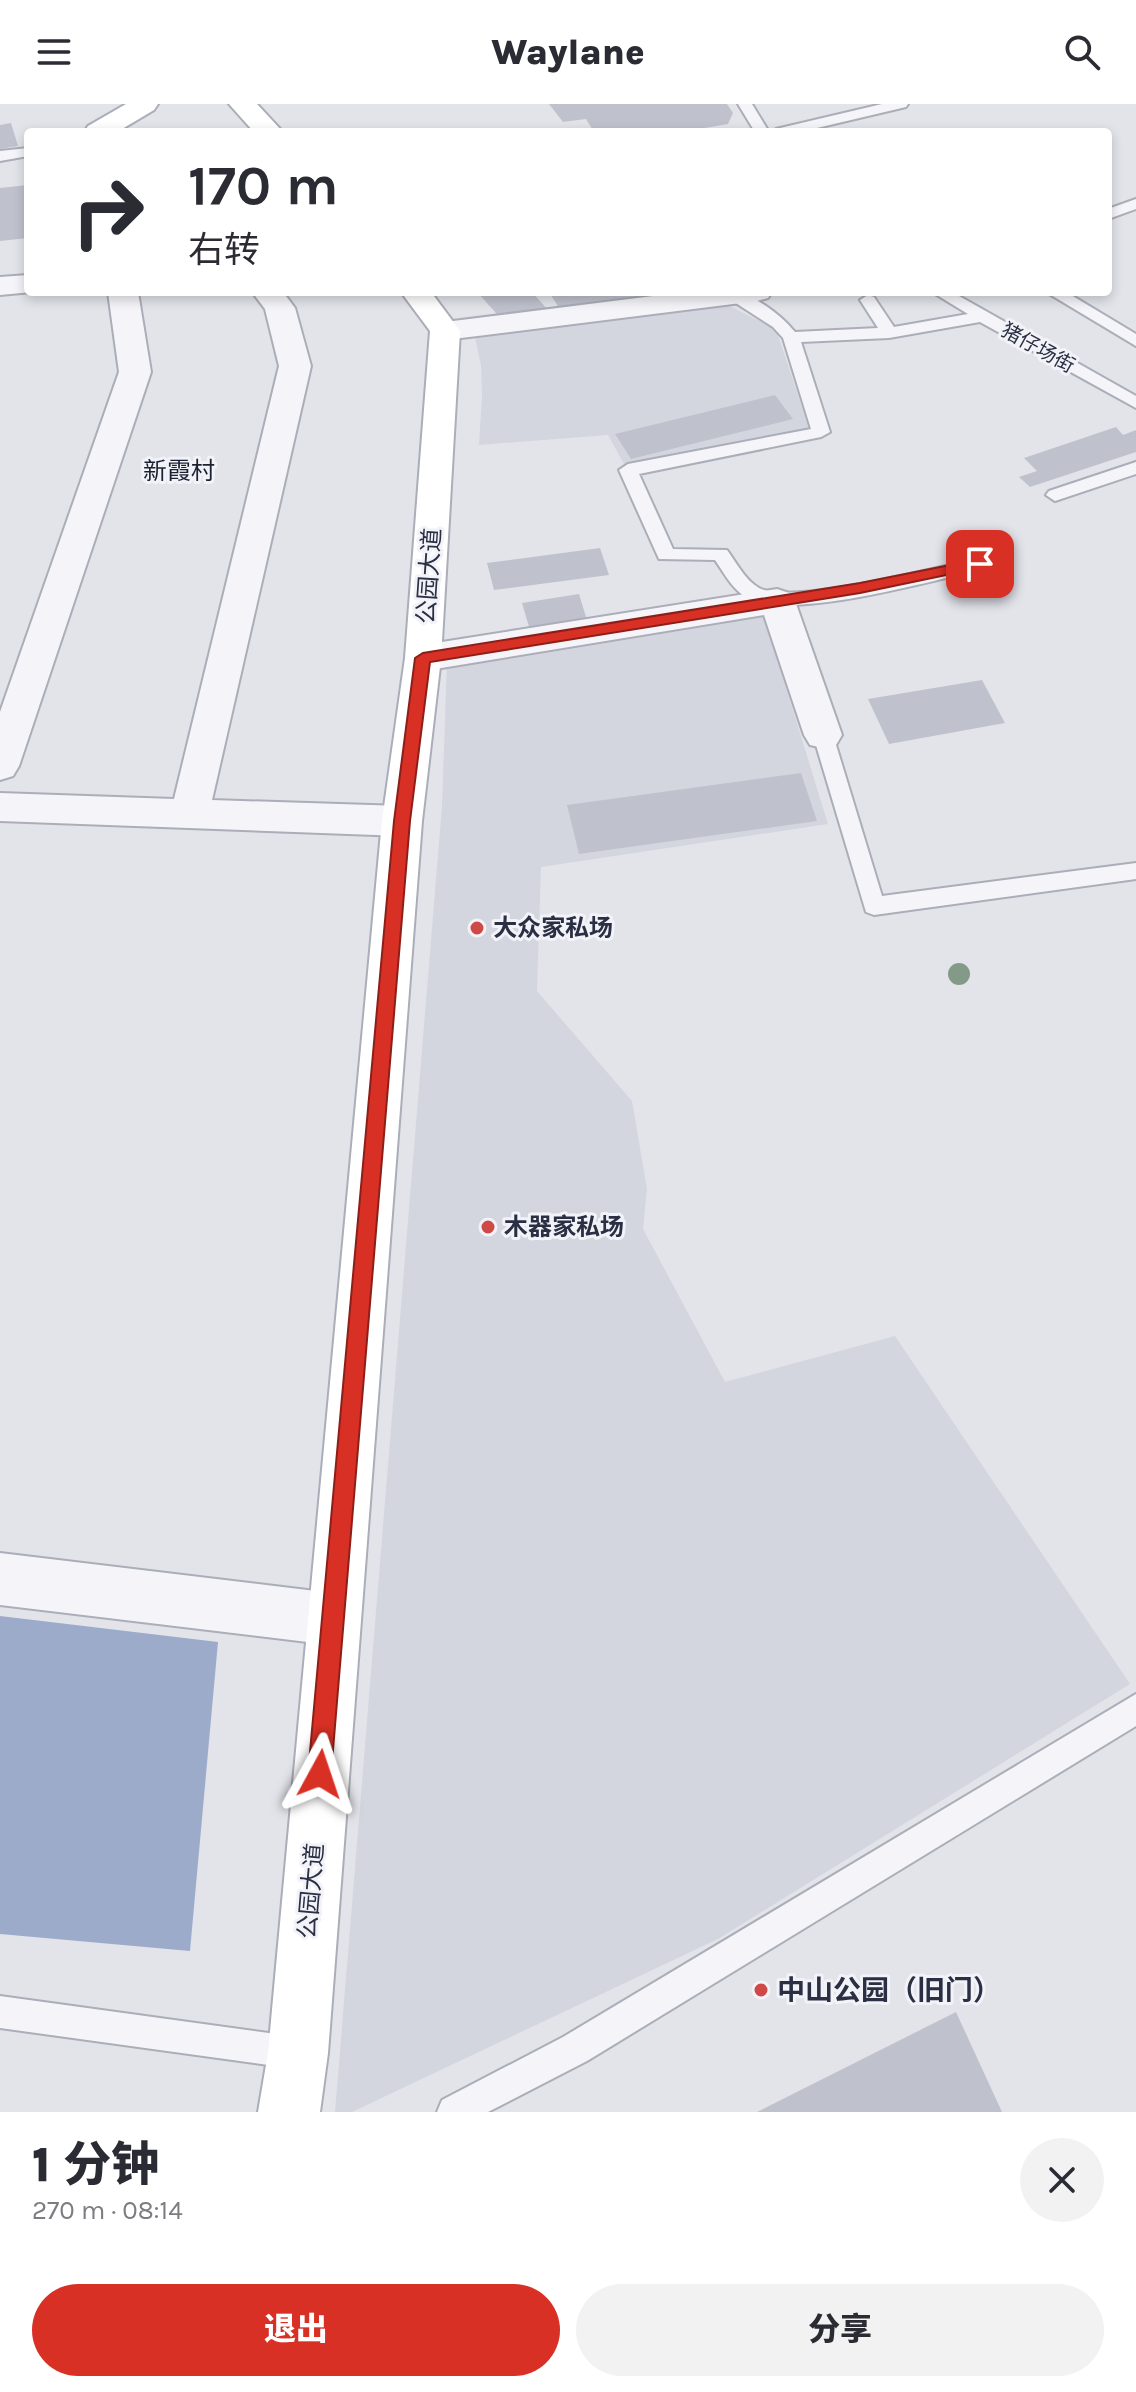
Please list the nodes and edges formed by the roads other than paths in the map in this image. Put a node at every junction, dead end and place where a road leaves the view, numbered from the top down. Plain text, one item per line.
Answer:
1 (145, 104) edge
2 (242, 104) edge
3 (745, 104) edge
4 (901, 104) edge
5 (105, 128) edge
6 (265, 128) edge
7 (760, 128) edge
8 (798, 128) edge
9 (24, 153) edge
10 (0, 156) edge
11 (1136, 204) edge
12 (1112, 213) edge
13 (24, 284) edge
14 (0, 286) edge
15 (124, 296) edge
16 (270, 296) edge
17 (419, 296) edge
18 (722, 296) edge
19 (749, 296) edge
20 (947, 296) edge
21 (1061, 296) edge
22 (868, 300) dead end
23 (983, 316) junction
24 (445, 331) junction
25 (889, 333) junction
26 (791, 337) junction
27 (1136, 341) edge
28 (1136, 403) edge
29 (1136, 468) edge
30 (1055, 495) dead end
31 (980, 564) dead end
32 (777, 601) junction
33 (423, 658) junction
34 (823, 735) joint
35 (0, 766) edge
36 (0, 807) edge
37 (190, 812) junction
38 (402, 821) junction
39 (1136, 871) edge
40 (0, 1579) edge
41 (332, 1619) junction
42 (1136, 1709) edge
43 (0, 2012) edge
44 (298, 2053) junction
45 (289, 2112) edge
46 (454, 2112) edge

1 - 5 main road
2 - 6 main road
3 - 7 lane
4 - 8 lane
9 - 10 lane
11 - 12 lane
13 - 14 street
15 - 35 street
16 - 37 street
17 - 24 main road
18 - 24 street
19 - 26 lane
20 - 23 lane, 猪仔场街
21 - 27 lane
22 - 25 lane
23 - 25 lane
23 - 28 lane, 猪仔场街
24 - 33 main road, 公园大道
25 - 26 lane
26 - 32 lane
29 - 30 lane
31 - 32 lane
32 - 33 street
32 - 34 street
33 - 38 main road, 公园大道
34 - 39 lane
36 - 37 street
37 - 38 street
38 - 41 main road, 公园大道
40 - 41 street
41 - 44 main road, 公园大道
42 - 46 lane
43 - 44 lane
44 - 45 main road, 公园大道

